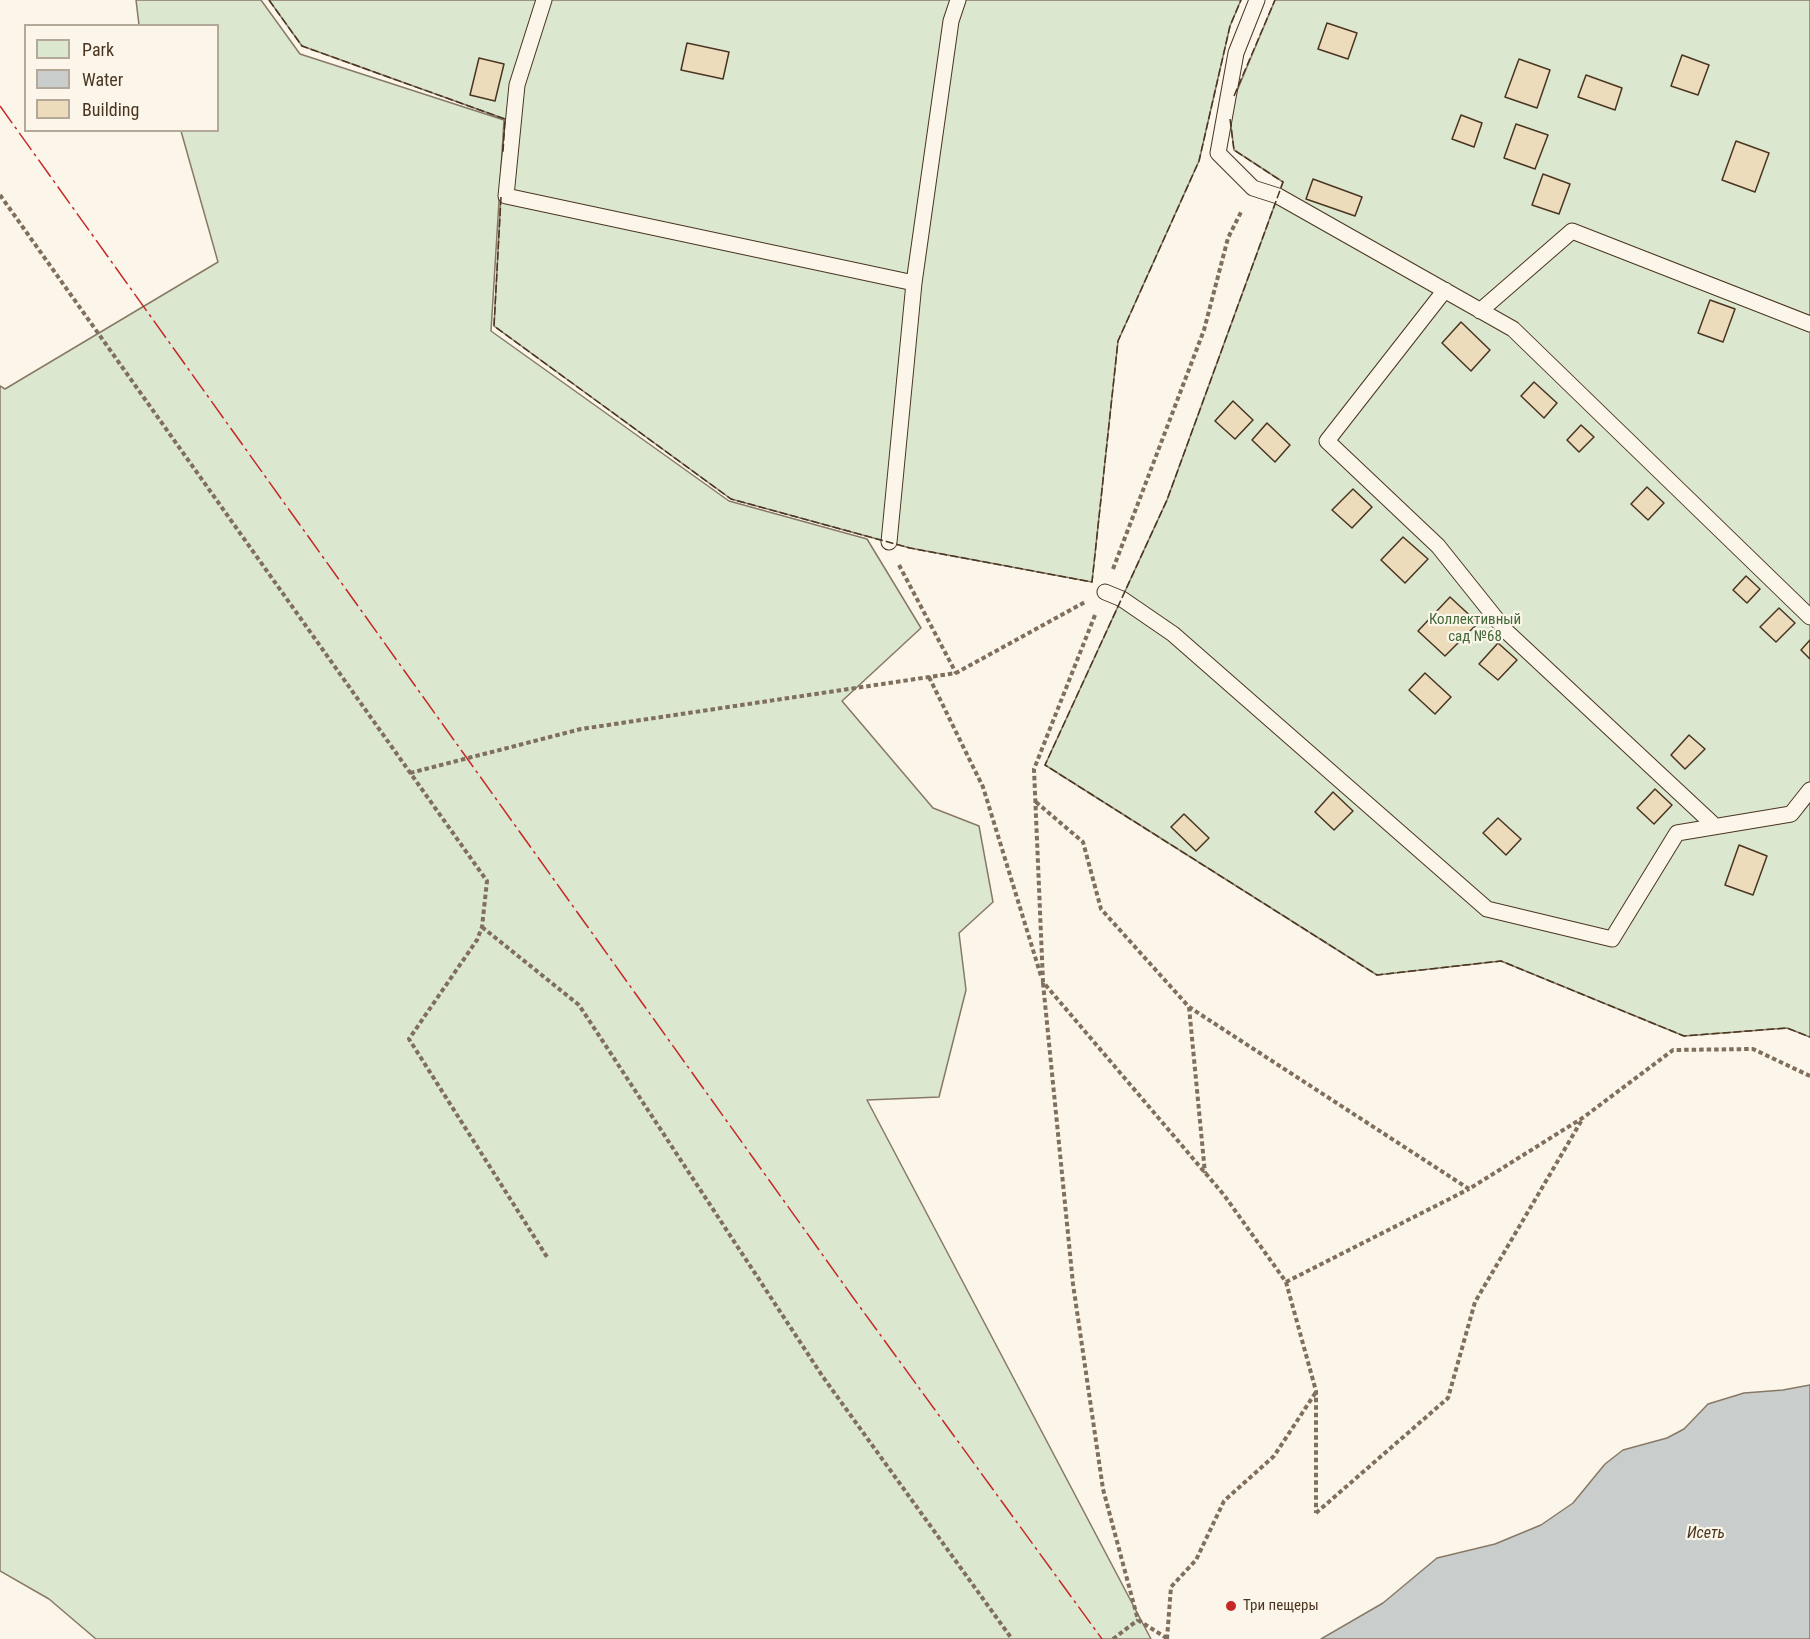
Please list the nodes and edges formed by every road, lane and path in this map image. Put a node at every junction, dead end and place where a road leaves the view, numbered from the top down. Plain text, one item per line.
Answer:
1 (544, 0) edge
2 (958, 0) edge
3 (1257, 0) edge
4 (1253, 188) junction
5 (0, 195) edge
6 (914, 283) junction
7 (1445, 290) junction
8 (1480, 311) junction
9 (1810, 324) edge
10 (889, 542) joint
11 (1105, 592) junction
12 (1810, 617) edge
13 (956, 673) junction
14 (929, 676) junction
15 (410, 772) junction
16 (1810, 790) edge
17 (1035, 802) junction
18 (1715, 826) junction
19 (482, 927) junction
20 (1043, 982) junction
21 (1189, 1006) junction
22 (1810, 1076) edge
23 (1584, 1117) junction
24 (1205, 1173) junction
25 (1469, 1189) junction
26 (547, 1257) dead end
27 (1286, 1282) junction
28 (1316, 1391) junction
29 (1138, 1620) junction
30 (1012, 1639) edge
31 (1113, 1639) edge
32 (1168, 1639) edge

1 - 6 lane
2 - 6 lane
3 - 4 lane
4 - 7 lane
4 - 11 path
5 - 15 path
6 - 10 lane
7 - 8 lane
7 - 18 lane
8 - 9 lane
8 - 12 lane
10 - 13 path
11 - 13 path
11 - 17 path
11 - 18 lane
13 - 14 path
14 - 15 path
14 - 20 path
15 - 19 path
16 - 18 lane
17 - 20 path
17 - 21 path
19 - 26 path
19 - 30 path
20 - 24 path
20 - 29 path
21 - 24 path
21 - 25 path
22 - 23 path
23 - 25 path
23 - 28 path
24 - 27 path
25 - 27 path
27 - 28 path
28 - 32 path
29 - 31 path
29 - 32 path

